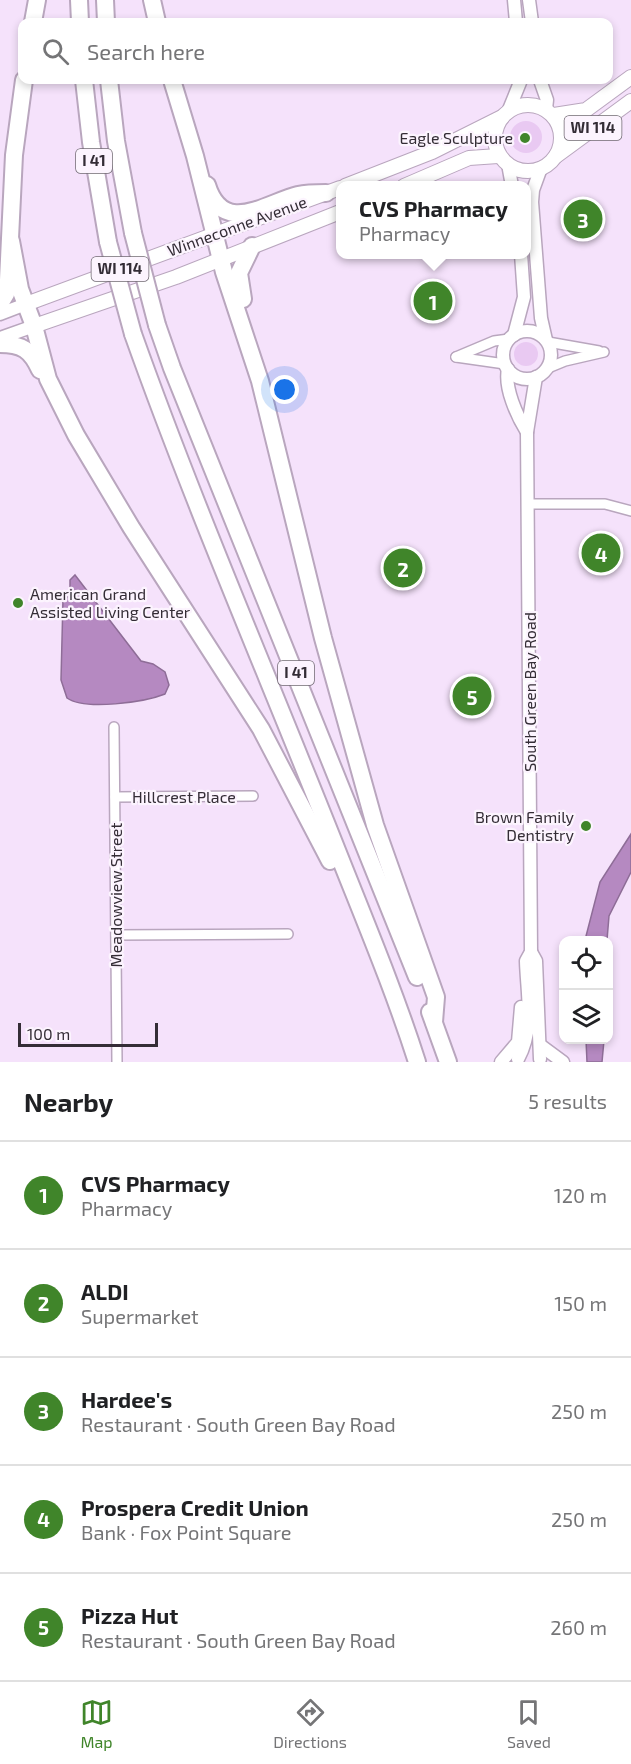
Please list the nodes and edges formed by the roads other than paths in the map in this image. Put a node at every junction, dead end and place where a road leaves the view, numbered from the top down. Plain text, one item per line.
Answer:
1 (37, 0) edge
2 (79, 0) edge
3 (105, 0) edge
4 (152, 0) edge
5 (514, 0) edge
6 (529, 0) edge
7 (34, 18) edge
8 (80, 18) edge
9 (106, 18) edge
10 (156, 18) edge
11 (516, 18) edge
12 (531, 18) edge
13 (631, 77) edge
14 (23, 84) edge
15 (84, 84) edge
16 (109, 84) edge
17 (173, 84) edge
18 (518, 84) edge
19 (541, 84) edge
20 (631, 101) edge
21 (550, 112) junction
22 (505, 114) junction
23 (195, 156) junction
24 (556, 156) junction
25 (503, 160) junction
26 (541, 168) junction
27 (358, 181) edge
28 (416, 181) edge
29 (510, 181) edge
30 (333, 190) edge
31 (336, 214) edge
32 (214, 234) junction
33 (11, 241) junction
34 (252, 246) junction
35 (222, 259) junction
36 (520, 259) edge
37 (0, 304) edge
38 (26, 304) junction
39 (0, 314) edge
40 (34, 326) junction
41 (512, 337) junction
42 (0, 338) edge
43 (547, 341) junction
44 (0, 344) edge
45 (506, 367) junction
46 (548, 368) junction
47 (536, 378) junction
48 (48, 379) junction
49 (260, 381) junction
50 (527, 432) junction
51 (530, 504) junction
52 (631, 511) edge
53 (114, 728) dead end
54 (253, 796) dead end
55 (115, 797) junction
56 (367, 926) junction
57 (288, 934) dead end
58 (116, 935) junction
59 (529, 957) junction
60 (434, 1022) junction
61 (540, 1046) junction
62 (414, 1054) edge
63 (445, 1054) edge
64 (517, 1060) edge
65 (542, 1060) edge
66 (117, 1062) edge
67 (501, 1062) edge
68 (563, 1062) edge

1 - 7 highway
2 - 8 highway
3 - 9 highway
4 - 10 highway
5 - 11 main road
6 - 12 main road
13 - 21 main road, WI 114
14 - 33 highway
15 - 56 highway, I 41, bridge
16 - 60 highway, I 41, bridge
17 - 23 highway
18 - 22 main road
19 - 21 main road
20 - 24 main road, WI 114
21 - 22 main road
21 - 24 main road
22 - 25 main road
22 - 27 main road
23 - 30 highway
23 - 32 highway
24 - 26 main road
25 - 26 main road
25 - 28 main road
25 - 29 main road
26 - 43 main road
30 - 32 main road, Winneconne Avenue / WI 114
31 - 34 main road, Winneconne Avenue / WI 114
32 - 35 highway
32 - 38 main road, Winneconne Avenue / WI 114
33 - 37 highway
33 - 38 highway
34 - 35 main road, Winneconne Avenue / WI 114
34 - 49 highway
35 - 40 main road, Winneconne Avenue / WI 114
35 - 49 highway
36 - 41 main road
38 - 39 main road, Winneconne Avenue
38 - 40 highway
40 - 42 main road, Winneconne Avenue
40 - 48 highway
41 - 43 main road
41 - 45 main road
41 - 45 street
43 - 46 main road
43 - 46 street
44 - 48 highway
45 - 47 main road
45 - 50 main road, South Green Bay Road
46 - 47 main road
47 - 50 main road, South Green Bay Road
48 - 56 highway
49 - 60 highway
50 - 51 main road, South Green Bay Road
51 - 52 street
51 - 59 main road, South Green Bay Road
53 - 55 street, Meadowview Street
54 - 55 street, Hillcrest Place
55 - 58 street, Meadowview Street
56 - 62 highway, I 41
57 - 58 street
58 - 66 street, Meadowview Street
59 - 61 main road, South Green Bay Road
59 - 64 main road, South Green Bay Road
59 - 67 main road
60 - 63 highway, I 41
61 - 65 main road, South Green Bay Road
61 - 68 main road
64 - 65 main road

